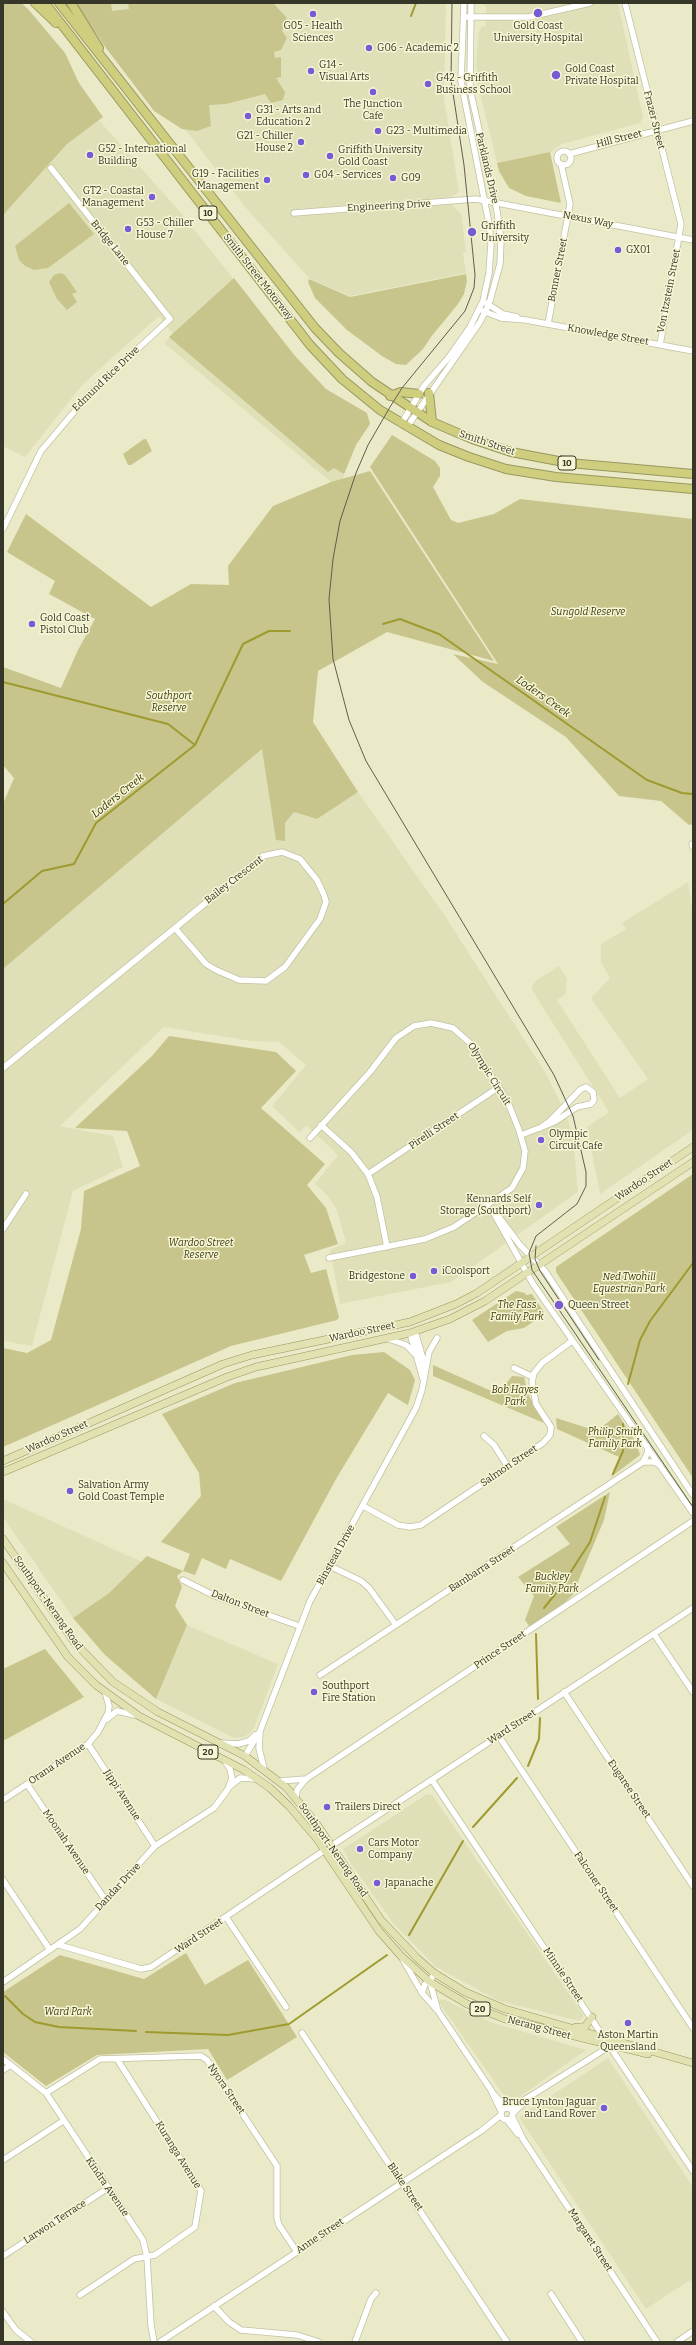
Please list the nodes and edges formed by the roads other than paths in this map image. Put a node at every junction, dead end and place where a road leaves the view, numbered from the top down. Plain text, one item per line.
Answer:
1 (35, 3) edge
2 (45, 3) edge
3 (59, 3) edge
4 (71, 3) edge
5 (464, 3) edge
6 (470, 3) edge
7 (590, 3) edge
8 (625, 3) edge
9 (463, 17) junction
10 (470, 17) junction
11 (63, 28) junction
12 (107, 63) junction
13 (693, 121) edge
14 (657, 130) junction
15 (569, 154) junction
16 (561, 164) junction
17 (51, 168) dead end
18 (484, 200) junction
19 (495, 202) junction
20 (294, 213) dead end
21 (568, 216) junction
22 (679, 238) junction
23 (693, 240) edge
24 (483, 301) junction
25 (489, 304) junction
26 (479, 309) junction
27 (485, 312) junction
28 (170, 318) joint
29 (523, 320) junction
30 (548, 324) junction
31 (316, 328) joint
32 (660, 345) junction
33 (693, 351) edge
34 (430, 392) junction
35 (359, 393) joint
36 (419, 394) junction
37 (390, 396) junction
38 (413, 411) junction
39 (432, 422) junction
40 (404, 425) junction
41 (693, 474) edge
42 (693, 490) edge
43 (3, 529) edge
44 (175, 928) junction
45 (3, 1068) edge
46 (499, 1087) junction
47 (321, 1125) junction
48 (540, 1128) junction
49 (520, 1135) junction
50 (310, 1138) dead end
51 (693, 1147) edge
52 (693, 1162) edge
53 (368, 1174) junction
54 (26, 1194) dead end
55 (490, 1207) junction
56 (3, 1229) edge
57 (387, 1247) junction
58 (532, 1256) junction
59 (329, 1258) dead end
60 (522, 1263) junction
61 (540, 1264) junction
62 (527, 1273) junction
63 (410, 1322) junction
64 (412, 1332) junction
65 (386, 1338) junction
66 (437, 1338) dead end
67 (572, 1341) junction
68 (420, 1365) junction
69 (514, 1368) dead end
70 (426, 1373) junction
71 (533, 1377) junction
72 (423, 1385) junction
73 (484, 1436) dead end
74 (648, 1446) junction
75 (3, 1461) edge
76 (643, 1462) junction
77 (660, 1465) junction
78 (508, 1467) junction
79 (3, 1472) edge
80 (693, 1495) edge
81 (364, 1506) junction
82 (693, 1513) edge
83 (693, 1521) edge
84 (3, 1539) edge
85 (3, 1563) edge
86 (330, 1566) junction
87 (182, 1580) dead end
88 (693, 1608) edge
89 (396, 1625) junction
90 (299, 1626) junction
91 (654, 1634) junction
92 (320, 1675) dead end
93 (105, 1692) junction
94 (564, 1692) junction
95 (693, 1692) edge
96 (138, 1716) junction
97 (105, 1720) junction
98 (260, 1731) junction
99 (498, 1735) junction
100 (219, 1742) junction
101 (88, 1744) junction
102 (245, 1756) junction
103 (223, 1759) junction
104 (264, 1769) junction
105 (255, 1777) junction
106 (306, 1779) junction
107 (432, 1780) junction
108 (279, 1781) junction
109 (27, 1784) junction
110 (228, 1789) junction
111 (296, 1798) junction
112 (3, 1800) edge
113 (155, 1846) junction
114 (332, 1846) junction
115 (325, 1850) junction
116 (3, 1880) edge
117 (693, 1886) edge
118 (106, 1901) junction
119 (226, 1917) junction
120 (59, 1944) junction
121 (50, 1950) junction
122 (410, 1951) joint
123 (400, 1956) junction
124 (434, 1973) junction
125 (3, 1982) edge
126 (430, 1982) junction
127 (422, 1993) junction
128 (286, 2007) dead end
129 (438, 2011) junction
130 (592, 2017) junction
131 (564, 2026) junction
132 (693, 2028) edge
133 (302, 2033) dead end
134 (606, 2038) junction
135 (610, 2046) junction
136 (3, 2059) edge
137 (117, 2059) junction
138 (693, 2064) edge
139 (11, 2065) junction
140 (3, 2070) edge
141 (46, 2093) junction
142 (507, 2114) junction
143 (63, 2121) junction
144 (3, 2160) edge
145 (693, 2171) edge
146 (402, 2182) junction
147 (108, 2188) junction
148 (297, 2252) junction
149 (3, 2256) edge
150 (147, 2257) junction
151 (376, 2293) dead end
152 (551, 2294) dead end
153 (80, 2295) dead end
154 (214, 2306) junction
155 (3, 2312) edge
156 (693, 2332) edge
157 (31, 2342) edge
158 (154, 2342) edge
159 (160, 2342) edge
160 (319, 2342) edge
161 (355, 2342) edge
162 (507, 2342) edge
163 (582, 2342) edge
164 (656, 2342) edge
165 (677, 2342) edge

1 - 11 highway
2 - 11 highway, Smith Street Motorway / 10
3 - 12 highway, Smith Street Motorway / 10
4 - 12 highway
5 - 9 street, Parklands Drive
6 - 10 street, Parklands Drive
7 - 10 street
8 - 14 street, Frazer Street
9 - 10 street
9 - 18 street, Parklands Drive
10 - 19 street, Parklands Drive
11 - 35 highway, Smith Street Motorway / 10
12 - 31 highway, Smith Street Motorway / 10
13 - 14 street, Hill Street
14 - 15 street, Hill Street
14 - 22 street, Frazer Street
15 - 16 street
15 - 16 street
16 - 21 street
17 - 28 street, Bridge Lane
18 - 19 street, Nexus Way
18 - 20 street, Engineering Drive
18 - 24 street, Parklands Drive
19 - 21 street, Nexus Way
19 - 25 street, Parklands Drive
21 - 22 street, Nexus Way
21 - 30 street, Bonner Street
22 - 23 street, Nexus Way
22 - 32 street, Von Itzstein Street
24 - 25 street, Knowledge Street
24 - 26 street, Parklands Drive
25 - 27 street, Parklands Drive
25 - 29 street, Knowledge Street
26 - 27 street, Knowledge Street
26 - 36 street, Parklands Drive
27 - 29 street, Knowledge Street
27 - 34 street, Parklands Drive
28 - 43 street, Edmund Rice Drive
29 - 30 street, Knowledge Street
30 - 32 street, Knowledge Street
31 - 37 highway, Smith Street / 10
32 - 33 street, Knowledge Street
34 - 38 street, Parklands Drive
34 - 39 highway
35 - 40 highway, Smith Street / 10
36 - 37 highway
36 - 38 street, Parklands Drive
37 - 38 highway, Smith Street / 10
38 - 39 highway, Smith Street / 10
38 - 40 street, Parklands Drive
39 - 41 highway, Smith Street / 10
40 - 42 highway, Smith Street / 10
44 - 44 street, Bailey Crescent
44 - 45 street, Bailey Crescent
46 - 47 street, Olympic Circuit
46 - 49 street, Olympic Circuit
46 - 53 street, Pirelli Street
47 - 50 street, Olympic Circuit
47 - 53 street
48 - 48 street
48 - 49 street
49 - 55 street, Olympic Circuit
51 - 58 main road, Wardoo Street
52 - 61 main road, Wardoo Street
53 - 57 street
54 - 56 street
55 - 57 street, Olympic Circuit
55 - 58 street
55 - 60 street
57 - 59 street, Olympic Circuit
58 - 60 main road, Wardoo Street
58 - 61 street
60 - 62 street
60 - 63 main road, Wardoo Street
61 - 62 main road, Wardoo Street
61 - 80 street
62 - 64 main road, Wardoo Street
62 - 67 street
63 - 64 main road
63 - 75 main road, Wardoo Street
64 - 65 main road, Wardoo Street
64 - 68 street, Binstead Drive
64 - 70 street, Binstead Drive
65 - 68 street, Binstead Drive
65 - 79 main road, Wardoo Street
66 - 70 street, Binstead Drive
67 - 71 street
67 - 74 street
68 - 72 street, Binstead Drive
69 - 71 street
70 - 72 street, Binstead Drive
71 - 78 street, Salmon Street
72 - 81 street, Binstead Drive
73 - 78 street
74 - 76 street
74 - 77 street
76 - 77 street
76 - 89 street, Bambarra Street
77 - 82 street
78 - 81 street, Salmon Street
81 - 86 street, Binstead Drive
83 - 106 street, Prince Street
84 - 100 main road, Southport-Nerang Road / 20
85 - 93 main road, Southport-Nerang Road / 20
86 - 89 street
86 - 90 street, Binstead Drive
87 - 90 street, Dalton Street
88 - 91 street, Ward Street
89 - 92 street, Bambarra Street
90 - 98 street, Binstead Drive
91 - 94 street, Ward Street
91 - 95 street
93 - 96 main road, Southport-Nerang Road / 20
93 - 97 street, Orana Avenue
94 - 99 street, Ward Street
94 - 117 street, Eugaree Street
96 - 97 street, Orana Avenue
96 - 103 main road, Southport-Nerang Road / 20
97 - 101 street, Orana Avenue
98 - 100 street
98 - 102 street, Binstead Drive
98 - 104 street, Binstead Drive
99 - 107 street, Ward Street
99 - 132 street, Falconer Street
100 - 102 main road, Southport-Nerang Road / 20
101 - 109 street, Orana Avenue
101 - 113 street, Jippi Avenue
102 - 104 main road, Southport-Nerang Road / 20
102 - 105 main road
103 - 105 main road, Southport-Nerang Road / 20
103 - 110 street
104 - 108 main road, Southport-Nerang Road / 20
105 - 110 street, Dandar Drive
105 - 115 main road, Southport-Nerang Road / 20
106 - 108 street, Prince Street
106 - 111 street, Prince Street
107 - 114 street, Ward Street
107 - 130 street, Minnie Street
108 - 111 main road, Southport-Nerang Road / 20
109 - 112 street, Orana Avenue
109 - 118 street, Moonah Avenue
110 - 113 street, Dandar Drive
111 - 114 main road, Southport-Nerang Road / 20
113 - 118 street, Dandar Drive
114 - 122 main road, Southport-Nerang Road / 20
115 - 119 street, Ward Street
115 - 123 main road, Southport-Nerang Road / 20
116 - 121 street
118 - 120 street, Dandar Drive
119 - 120 street, Ward Street
119 - 128 street
120 - 121 street, Dandar Drive
121 - 125 street, Dandar Drive
122 - 124 main road, Nerang Street / 20
123 - 126 main road, Nerang Street / 20
123 - 127 street, Margaret Street
124 - 126 street
124 - 131 main road, Nerang Street / 20
126 - 127 street
126 - 129 street
126 - 135 main road, Nerang Street / 20
127 - 129 street, Margaret Street
129 - 142 street, Margaret Street
130 - 131 main road
130 - 134 street, Minnie Street
131 - 134 main road, Nerang Street / 20
133 - 146 street, Blake Street
134 - 135 street, Minnie Street
134 - 138 main road, Nerang Street / 20
135 - 138 main road, Nerang Street / 20
135 - 142 street, Anne Street
135 - 145 street, Minnie Street
136 - 139 street, Kindra Avenue
137 - 141 street, Nyora Street
137 - 148 street, Nyora Street
137 - 150 street, Kuranga Avenue
139 - 140 street
139 - 141 street, Kindra Avenue
141 - 143 street, Kindra Avenue
142 - 146 street, Anne Street
142 - 164 street, Margaret Street
143 - 144 street
143 - 147 street, Kindra Avenue
146 - 148 street, Anne Street
146 - 162 street, Blake Street
147 - 149 street, Larwon Terrace
147 - 150 street, Kindra Avenue
148 - 154 street, Anne Street
150 - 153 street, Kuranga Avenue
150 - 158 street, Kindra Avenue
151 - 161 street
152 - 163 street
154 - 159 street, Anne Street
154 - 160 street
155 - 157 street
156 - 165 street

